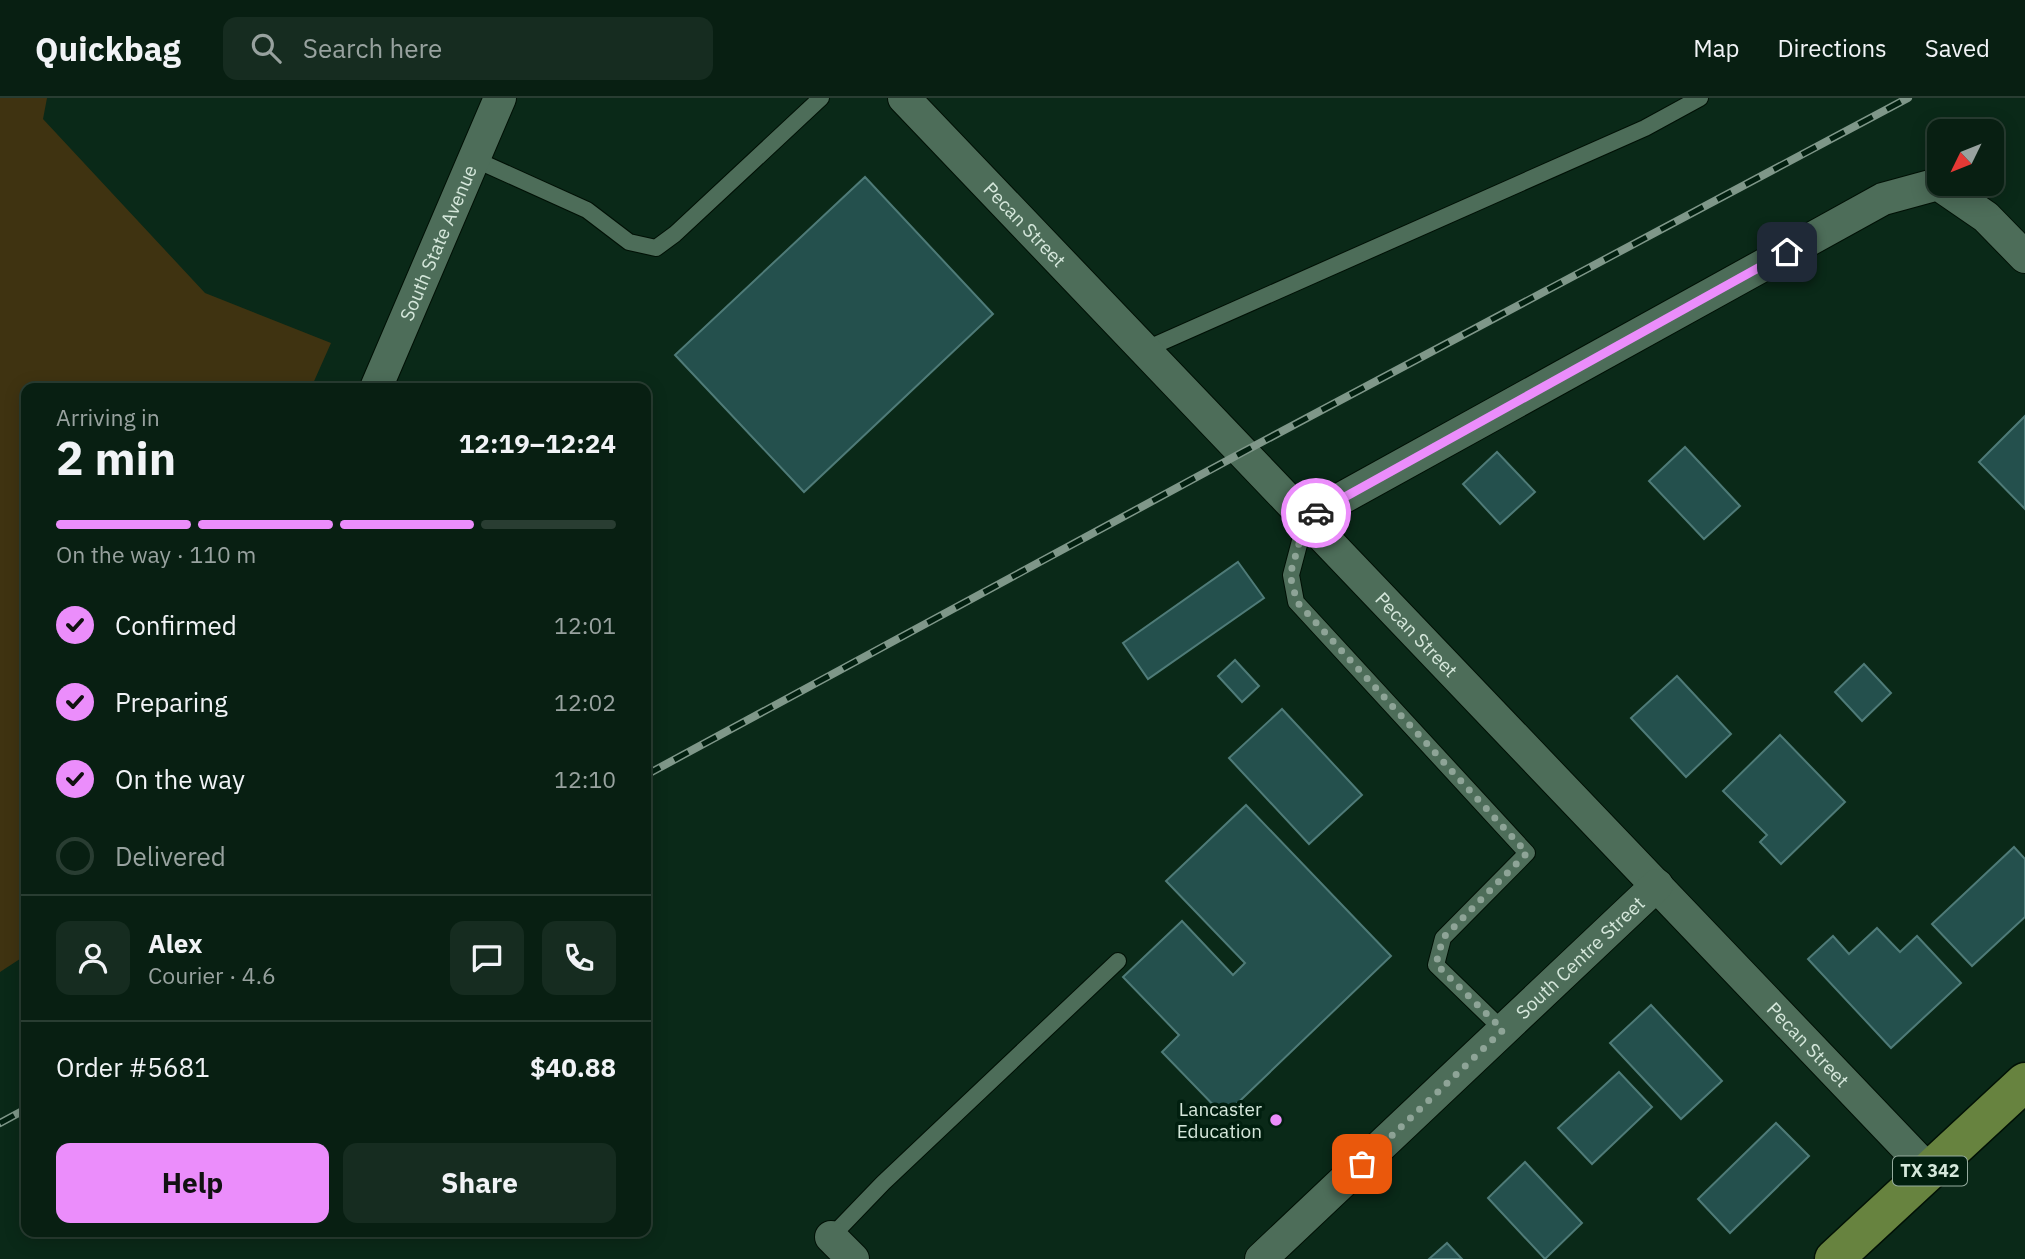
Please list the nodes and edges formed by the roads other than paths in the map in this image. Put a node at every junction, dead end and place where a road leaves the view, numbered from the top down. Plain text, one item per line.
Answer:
1 (500, 98) edge
2 (821, 98) edge
3 (904, 98) edge
4 (1700, 98) edge
5 (474, 159) junction
6 (2025, 257) edge
7 (1144, 350) junction
8 (378, 383) edge
9 (1306, 519) junction
10 (1657, 885) junction
11 (1118, 961) dead end
12 (1503, 1030) junction
13 (2025, 1082) edge
14 (1929, 1171) junction
15 (842, 1248) edge
16 (1261, 1259) edge
17 (1834, 1259) edge

1 - 5 street, South State Avenue
2 - 5 lane
3 - 7 street, Pecan Street
4 - 7 lane
5 - 8 street, South State Avenue
6 - 9 street
7 - 9 street, Pecan Street
9 - 10 street, Pecan Street
9 - 12 lane
10 - 12 street, South Centre Street
10 - 14 street, Pecan Street
11 - 15 lane
12 - 16 street, South Centre Street
13 - 14 main road, TX 342
14 - 17 main road, TX 342

